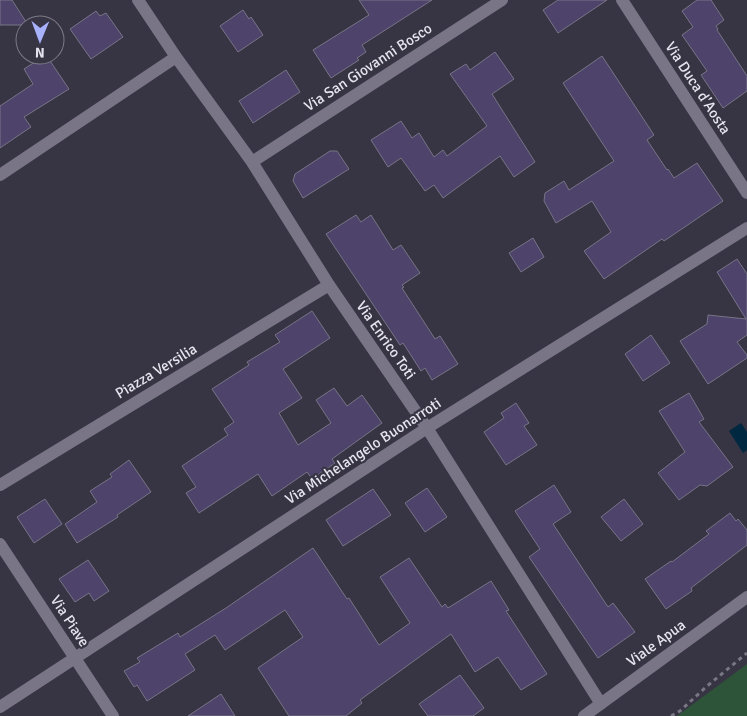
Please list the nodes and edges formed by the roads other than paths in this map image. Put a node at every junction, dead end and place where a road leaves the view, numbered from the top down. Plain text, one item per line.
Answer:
1 (138, 0) edge
2 (502, 0) edge
3 (622, 0) edge
4 (176, 57) junction
5 (252, 162) junction
6 (0, 175) edge
7 (747, 193) edge
8 (747, 228) edge
9 (328, 285) junction
10 (427, 428) junction
11 (0, 485) edge
12 (0, 544) edge
13 (747, 597) edge
14 (75, 659) junction
15 (600, 704) junction
16 (0, 707) edge
17 (112, 716) edge
18 (584, 716) edge

1 - 4 street, Via Enrico Toti
2 - 5 street, Via San Giovanni Bosco
3 - 7 street, Via Duca d'Aosta
4 - 5 street, Via Enrico Toti
4 - 6 street
5 - 9 street, Via Enrico Toti
8 - 10 street, Via Michelangelo Buonarroti
9 - 10 street, Via Enrico Toti
9 - 11 street, Piazza Versilia
10 - 14 street, Via Michelangelo Buonarroti
10 - 15 street, Via Enrico Toti
12 - 14 street, Via Piave
13 - 15 street, Viale Apua
14 - 16 street, Via Michelangelo Buonarroti
14 - 17 street, Via Piave
15 - 18 street, Viale Apua

